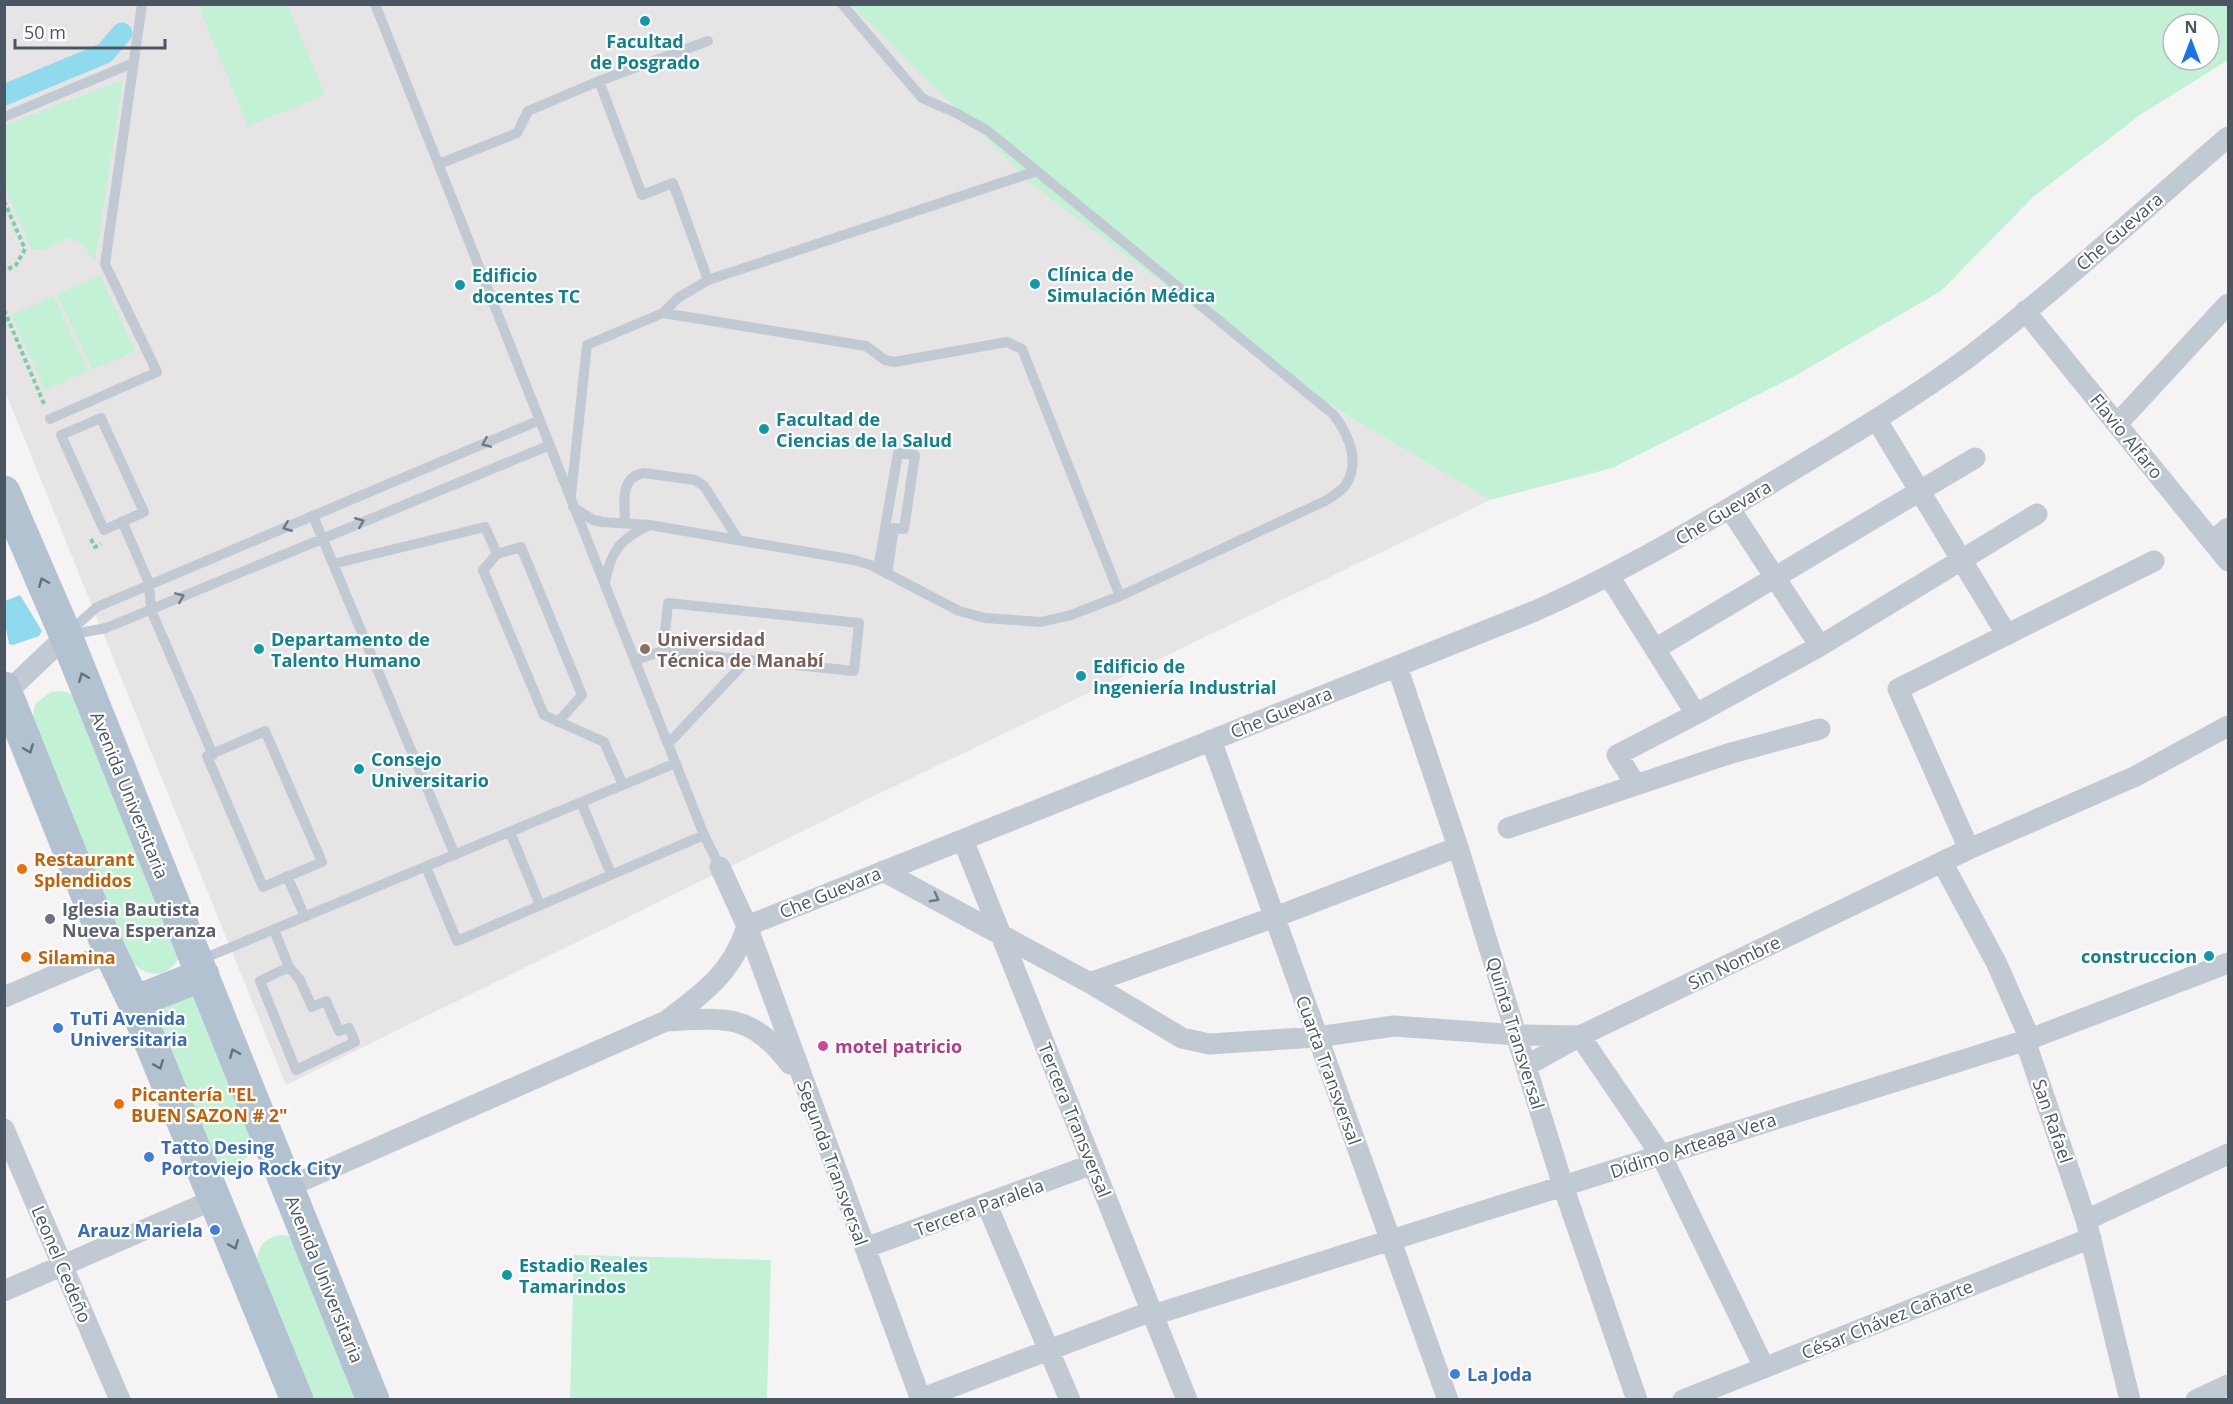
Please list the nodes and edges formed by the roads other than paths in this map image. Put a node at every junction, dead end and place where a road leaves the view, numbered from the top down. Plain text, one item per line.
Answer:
1 (142, 4) edge
2 (375, 4) edge
3 (842, 4) edge
4 (708, 41) dead end
5 (133, 63) junction
6 (599, 81) junction
7 (4, 117) edge
8 (2229, 136) edge
9 (439, 164) junction
10 (1037, 171) junction
11 (708, 280) junction
12 (2229, 304) edge
13 (2025, 311) junction
14 (663, 313) junction
15 (51, 419) dead end
16 (1876, 419) junction
17 (540, 420) junction
18 (2117, 423) junction
19 (550, 445) junction
20 (1975, 458) dead end
21 (1919, 491) junction
22 (4, 492) edge
23 (572, 502) junction
24 (1730, 509) junction
25 (2037, 514) dead end
26 (313, 516) junction
27 (122, 521) junction
28 (625, 523) junction
29 (650, 525) junction
30 (2221, 535) edge
31 (322, 538) junction
32 (738, 539) junction
33 (497, 554) junction
34 (1961, 560) junction
35 (2154, 561) dead end
36 (2229, 561) edge
37 (333, 564) junction
38 (882, 571) junction
39 (1610, 576) junction
40 (1774, 578) junction
41 (604, 582) junction
42 (149, 583) junction
43 (1120, 596) junction
44 (151, 609) junction
45 (2007, 635) junction
46 (66, 636) junction
47 (1820, 646) junction
48 (1655, 650) junction
49 (663, 651) junction
50 (635, 660) junction
51 (747, 660) junction
52 (1397, 666) junction
53 (5, 693) edge
54 (1696, 714) junction
55 (558, 722) junction
56 (2229, 726) edge
57 (1820, 729) dead end
58 (1211, 740) junction
59 (668, 744) junction
60 (213, 754) junction
61 (676, 763) junction
62 (623, 785) junction
63 (1636, 785) junction
64 (580, 802) junction
65 (1508, 828) dead end
66 (510, 832) junction
67 (704, 834) junction
68 (963, 840) junction
69 (1458, 847) junction
70 (1969, 849) junction
71 (454, 855) junction
72 (1942, 862) junction
73 (426, 867) junction
74 (720, 867) joint
75 (883, 871) junction
76 (611, 874) junction
77 (287, 876) junction
78 (540, 905) junction
79 (304, 917) junction
80 (1275, 917) junction
81 (747, 926) junction
82 (274, 930) junction
83 (1000, 933) junction
84 (110, 952) junction
85 (2229, 963) edge
86 (289, 967) junction
87 (200, 968) junction
88 (1090, 983) junction
89 (4, 997) edge
90 (134, 1002) junction
91 (666, 1021) junction
92 (1518, 1035) junction
93 (1580, 1036) junction
94 (1317, 1037) junction
95 (2027, 1039) junction
96 (1526, 1066) junction
97 (802, 1078) junction
98 (4, 1129) edge
99 (2229, 1154) edge
100 (1661, 1155) junction
101 (1093, 1164) junction
102 (1563, 1186) junction
103 (288, 1187) junction
104 (215, 1199) junction
105 (987, 1205) junction
106 (2088, 1229) junction
107 (1391, 1240) junction
108 (865, 1248) junction
109 (63, 1265) junction
110 (4, 1290) edge
111 (1152, 1313) junction
112 (1050, 1349) junction
113 (1764, 1367) junction
114 (2229, 1385) edge
115 (921, 1399) edge
116 (120, 1400) edge
117 (297, 1400) edge
118 (373, 1400) edge
119 (1071, 1400) edge
120 (1187, 1400) edge
121 (1448, 1400) edge
122 (1637, 1400) edge
123 (1683, 1400) edge
124 (2130, 1400) edge
125 (2196, 1400) edge

1 - 5 lane
2 - 9 lane
3 - 10 lane
4 - 6 lane
5 - 7 lane
5 - 15 lane
6 - 9 lane
6 - 11 lane
8 - 13 street, Che Guevara
9 - 17 lane
10 - 11 lane
10 - 43 lane
11 - 14 lane
12 - 18 street
13 - 16 street, Che Guevara
13 - 18 street, Flavio Alfaro
14 - 23 lane
14 - 43 lane
16 - 21 street
16 - 24 street, Che Guevara
17 - 19 lane
17 -> 26 lane
18 - 30 street, Flavio Alfaro
19 - 23 lane
31 -> 19 lane
20 - 21 street
21 - 34 street
21 - 40 street
46 -> 22 main road, Avenida Universitaria
23 - 28 lane
23 - 41 lane
24 - 39 street, Che Guevara
24 - 40 street
25 - 34 street
26 - 31 lane
26 -> 42 lane
27 - 27 lane
27 - 42 lane
28 - 29 lane
28 - 32 lane
29 - 32 lane
29 - 41 lane
30 - 36 street, Flavio Alfaro
31 - 37 lane
44 -> 31 lane
32 - 38 lane
33 - 37 lane
33 - 55 lane
33 - 55 lane
34 - 45 street
34 - 47 street
35 - 45 street
37 - 71 lane
38 - 38 lane
38 - 43 lane
39 - 48 street
39 - 52 street, Che Guevara
40 - 47 street
40 - 48 street
41 - 50 lane
42 - 44 lane
42 - 46 lane
44 - 46 lane
44 - 60 lane
45 - 70 street
46 - 53 street
87 -> 46 main road, Avenida Universitaria
47 - 54 street
48 - 54 street
49 - 50 lane
49 - 51 lane
49 - 51 lane
50 - 59 lane
51 - 59 lane
52 - 58 street, Che Guevara
52 - 69 street, Quinta Transversal
53 -> 84 main road
54 - 63 street
55 - 62 lane
56 - 70 street, Sin Nombre
57 - 63 street
58 - 68 street, Che Guevara
58 - 80 street, Cuarta Transversal
59 - 61 lane
60 - 77 lane
60 - 77 lane
61 - 62 lane
61 - 67 lane
62 - 64 lane
63 - 65 street
64 - 66 lane
64 - 76 lane
66 - 71 lane
66 - 78 lane
67 - 74 lane
67 - 76 lane
68 - 75 street, Che Guevara
68 - 83 street, Tercera Transversal
69 - 80 street
69 - 92 street, Quinta Transversal
70 - 72 street, Sin Nombre
71 - 73 lane
72 - 93 street, Sin Nombre
72 - 95 street, San Rafael
73 - 78 lane
73 - 79 lane
74 - 81 street
75 - 81 street, Che Guevara
75 -> 83 street
76 - 78 lane
77 - 79 lane
79 - 82 lane
80 - 88 street
80 - 94 street, Cuarta Transversal
81 - 91 street
81 - 97 street, Segunda Transversal
82 - 86 lane
82 - 87 lane
83 - 88 street
83 - 101 street, Tercera Transversal
84 - 89 street
84 - 90 main road
85 - 95 street, Dídimo Arteaga Vera
86 - 86 lane
87 - 90 main road
103 -> 87 main road, Avenida Universitaria
88 - 94 street
90 -> 104 main road
91 - 97 street
91 - 103 street
92 - 93 street
92 - 94 street
92 - 96 street, Quinta Transversal
93 - 96 street, Sin Nombre
93 - 100 street
94 - 107 street, Cuarta Transversal
95 - 100 street, Dídimo Arteaga Vera
95 - 106 street, San Rafael
96 - 102 street, Quinta Transversal
97 - 108 street, Segunda Transversal
98 - 109 street, Leonel Cedeño
99 - 106 street, César Chávez Cañarte
100 - 102 street, Dídimo Arteaga Vera
100 - 113 street
101 - 105 street, Tercera Paralela
101 - 111 street, Tercera Transversal
102 - 107 street, Dídimo Arteaga Vera
102 - 122 street, Quinta Transversal
103 - 118 main road, Avenida Universitaria
104 - 109 street
104 -> 117 main road
105 - 108 street, Tercera Paralela
105 - 112 street
106 - 113 street, César Chávez Cañarte
106 - 124 street, San Rafael
107 - 111 street, Dídimo Arteaga Vera
107 - 121 street, Cuarta Transversal
108 - 115 street, Segunda Transversal
109 - 110 street
109 - 116 street, Leonel Cedeño
111 - 112 street, Dídimo Arteaga Vera
111 - 120 street, Tercera Transversal
112 - 115 street, Dídimo Arteaga Vera
112 - 119 street
113 - 123 street, César Chávez Cañarte
114 - 125 street

